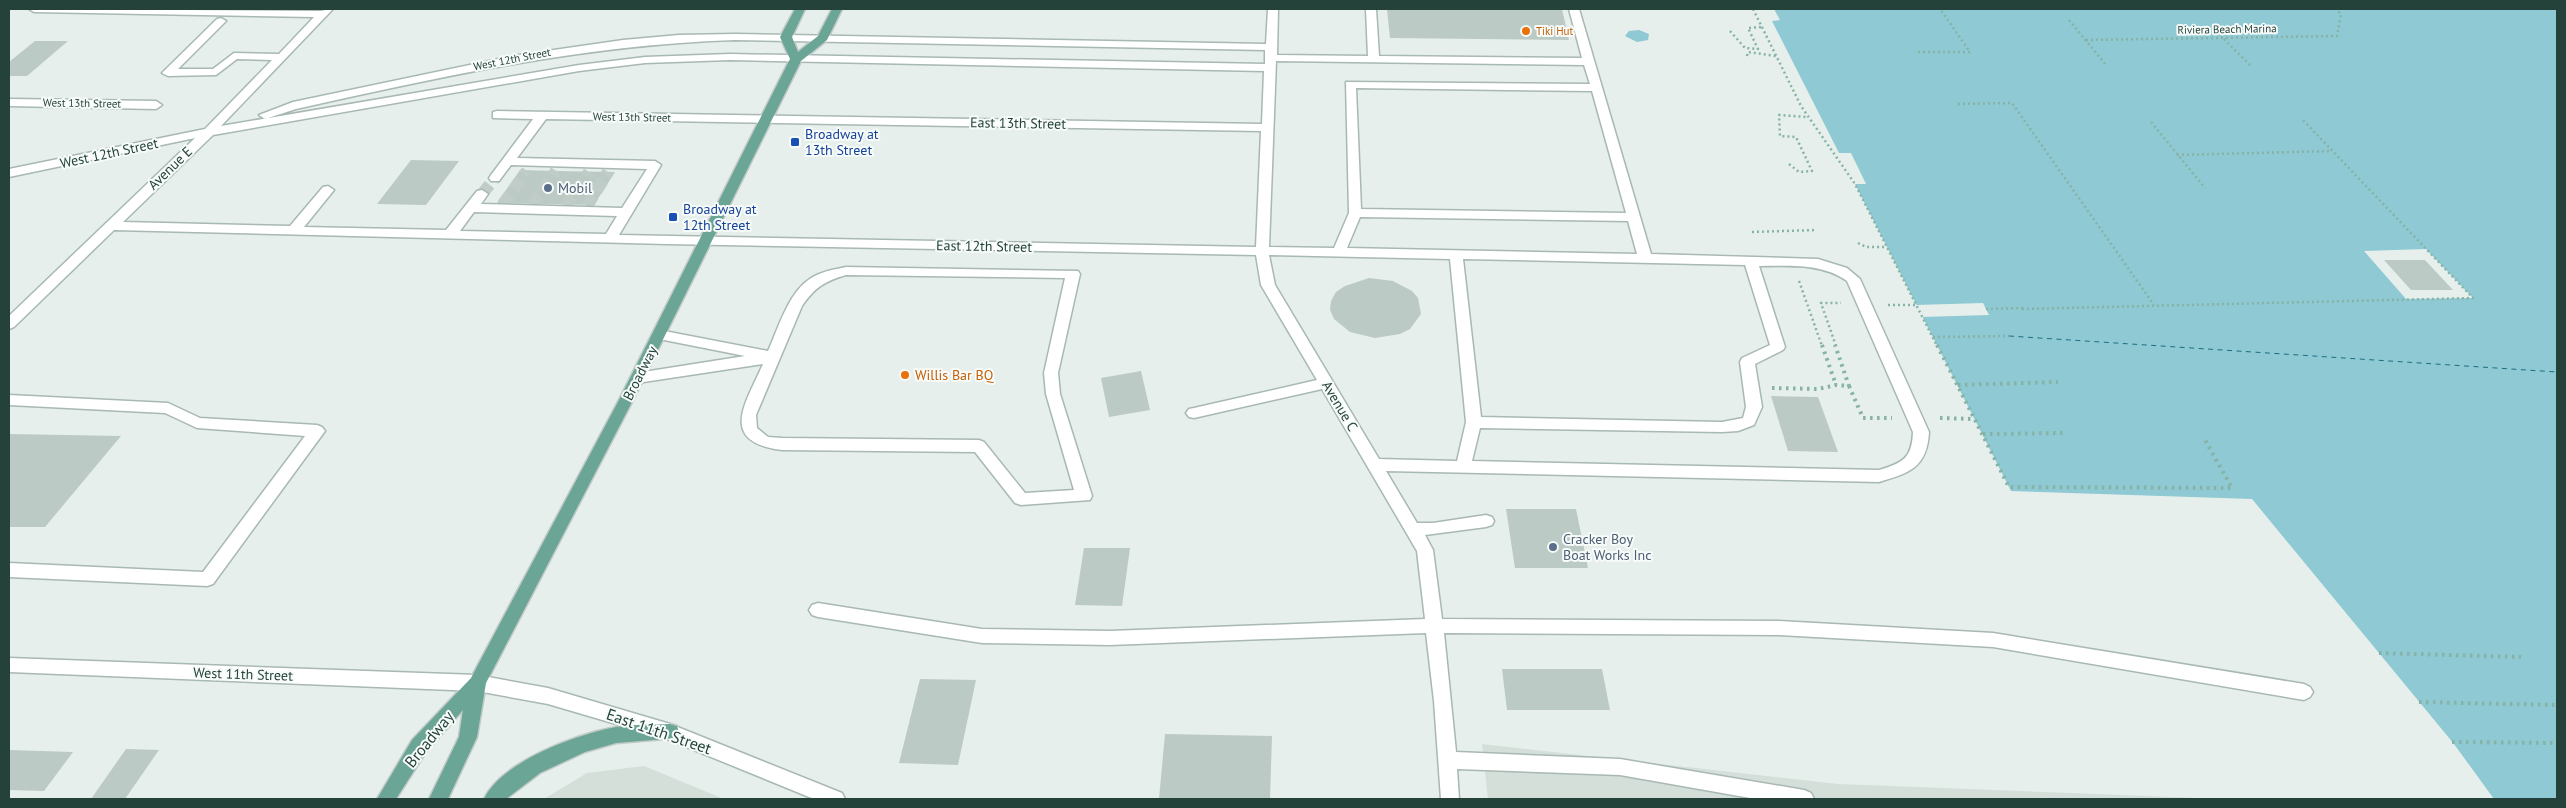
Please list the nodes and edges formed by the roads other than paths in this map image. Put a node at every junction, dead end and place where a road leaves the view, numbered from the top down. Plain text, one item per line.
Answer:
1 (34, 9) edge
2 (800, 9) edge
3 (837, 9) edge
4 (1273, 9) edge
5 (1371, 9) edge
6 (1574, 9) edge
7 (326, 11) edge
8 (220, 21) dead end
9 (786, 37) junction
10 (822, 38) junction
11 (282, 57) junction
12 (1271, 58) junction
13 (796, 59) junction
14 (1374, 59) junction
15 (1590, 62) junction
16 (1597, 88) junction
17 (9, 102) edge
18 (156, 105) dead end
19 (498, 115) dead end
20 (542, 116) junction
21 (766, 119) junction
22 (1269, 128) junction
23 (209, 132) junction
24 (507, 161) junction
25 (9, 173) edge
26 (495, 178) tunnel mouth
27 (328, 190) dead end
28 (482, 194) tunnel mouth
29 (471, 208) junction
30 (626, 212) junction
31 (1355, 213) junction
32 (1634, 217) junction
33 (110, 226) junction
34 (294, 230) junction
35 (450, 234) junction
36 (610, 238) junction
37 (706, 240) junction
38 (1078, 247) junction
39 (1262, 251) junction
40 (1339, 252) junction
41 (1456, 254) junction
42 (1645, 258) junction
43 (1751, 262) junction
44 (1073, 274) junction
45 (9, 324) edge
46 (659, 335) junction
47 (774, 357) junction
48 (637, 378) junction
49 (1326, 383) junction
50 (9, 400) edge
51 (1194, 413) dead end
52 (1474, 422) junction
53 (1374, 465) junction
54 (1464, 467) junction
55 (1486, 521) dead end
56 (1412, 529) junction
57 (9, 570) edge
58 (818, 610) dead end
59 (1434, 626) junction
60 (9, 665) edge
61 (477, 683) junction
62 (2304, 692) dead end
63 (670, 732) junction
64 (1447, 760) junction
65 (386, 799) edge
66 (439, 799) edge
67 (494, 799) edge
68 (835, 799) edge
69 (1450, 799) edge
70 (1804, 799) edge

1 - 7 street
2 - 9 main road
3 - 10 main road, Broadway
4 - 12 street, Avenue C
5 - 14 street
6 - 15 street
7 - 11 street, Avenue E
8 - 11 street
9 - 10 street, West 12th Street
9 - 13 main road
9 - 23 street, West 12th Street
10 - 12 street
10 - 13 main road, Broadway
11 - 23 street, Avenue E
12 - 13 street
12 - 14 street
12 - 22 street, Avenue C
13 - 21 main road, Broadway
13 - 23 street, West 12th Street
14 - 15 street
15 - 16 street
16 - 31 street
16 - 32 street
17 - 18 street, West 13th Street
19 - 20 street, West 13th Street
20 - 21 street, West 13th Street
20 - 24 street
21 - 22 street, East 13th Street
21 - 37 main road, Broadway
22 - 39 street, Avenue C
23 - 25 street, West 12th Street
23 - 33 street, Avenue E
24 - 26 street
24 - 30 street
27 - 34 street
28 - 29 street
29 - 30 street
29 - 35 street
30 - 36 street
31 - 32 street
31 - 40 street
32 - 42 street
33 - 34 street
33 - 45 street, Avenue E
34 - 35 street
35 - 36 street
36 - 37 street
37 - 38 street, East 12th Street
37 - 46 main road, Broadway
38 - 39 street, East 12th Street
38 - 44 street
39 - 40 street, East 12th Street
39 - 49 street, Avenue C
40 - 41 street, East 12th Street
41 - 42 street, East 12th Street
41 - 52 street
42 - 43 street, East 12th Street
43 - 52 street
43 - 54 street, East 12th Street
44 - 47 street
44 - 47 street
46 - 47 street
46 - 48 main road, Broadway
47 - 48 street
48 - 61 main road, Broadway
49 - 51 street
49 - 53 street, Avenue C
50 - 57 street
52 - 54 street
53 - 54 street, East 12th Street
53 - 56 street, Avenue C
55 - 56 street
56 - 59 street, Avenue C
58 - 59 street
59 - 62 street
59 - 64 street, Avenue C
60 - 61 street, West 11th Street
61 - 63 street, East 11th Street
61 - 65 main road, Broadway
61 - 66 main road, Broadway
63 - 67 main road
63 - 68 street, East 11th Street
64 - 69 street, Avenue C
64 - 70 street

